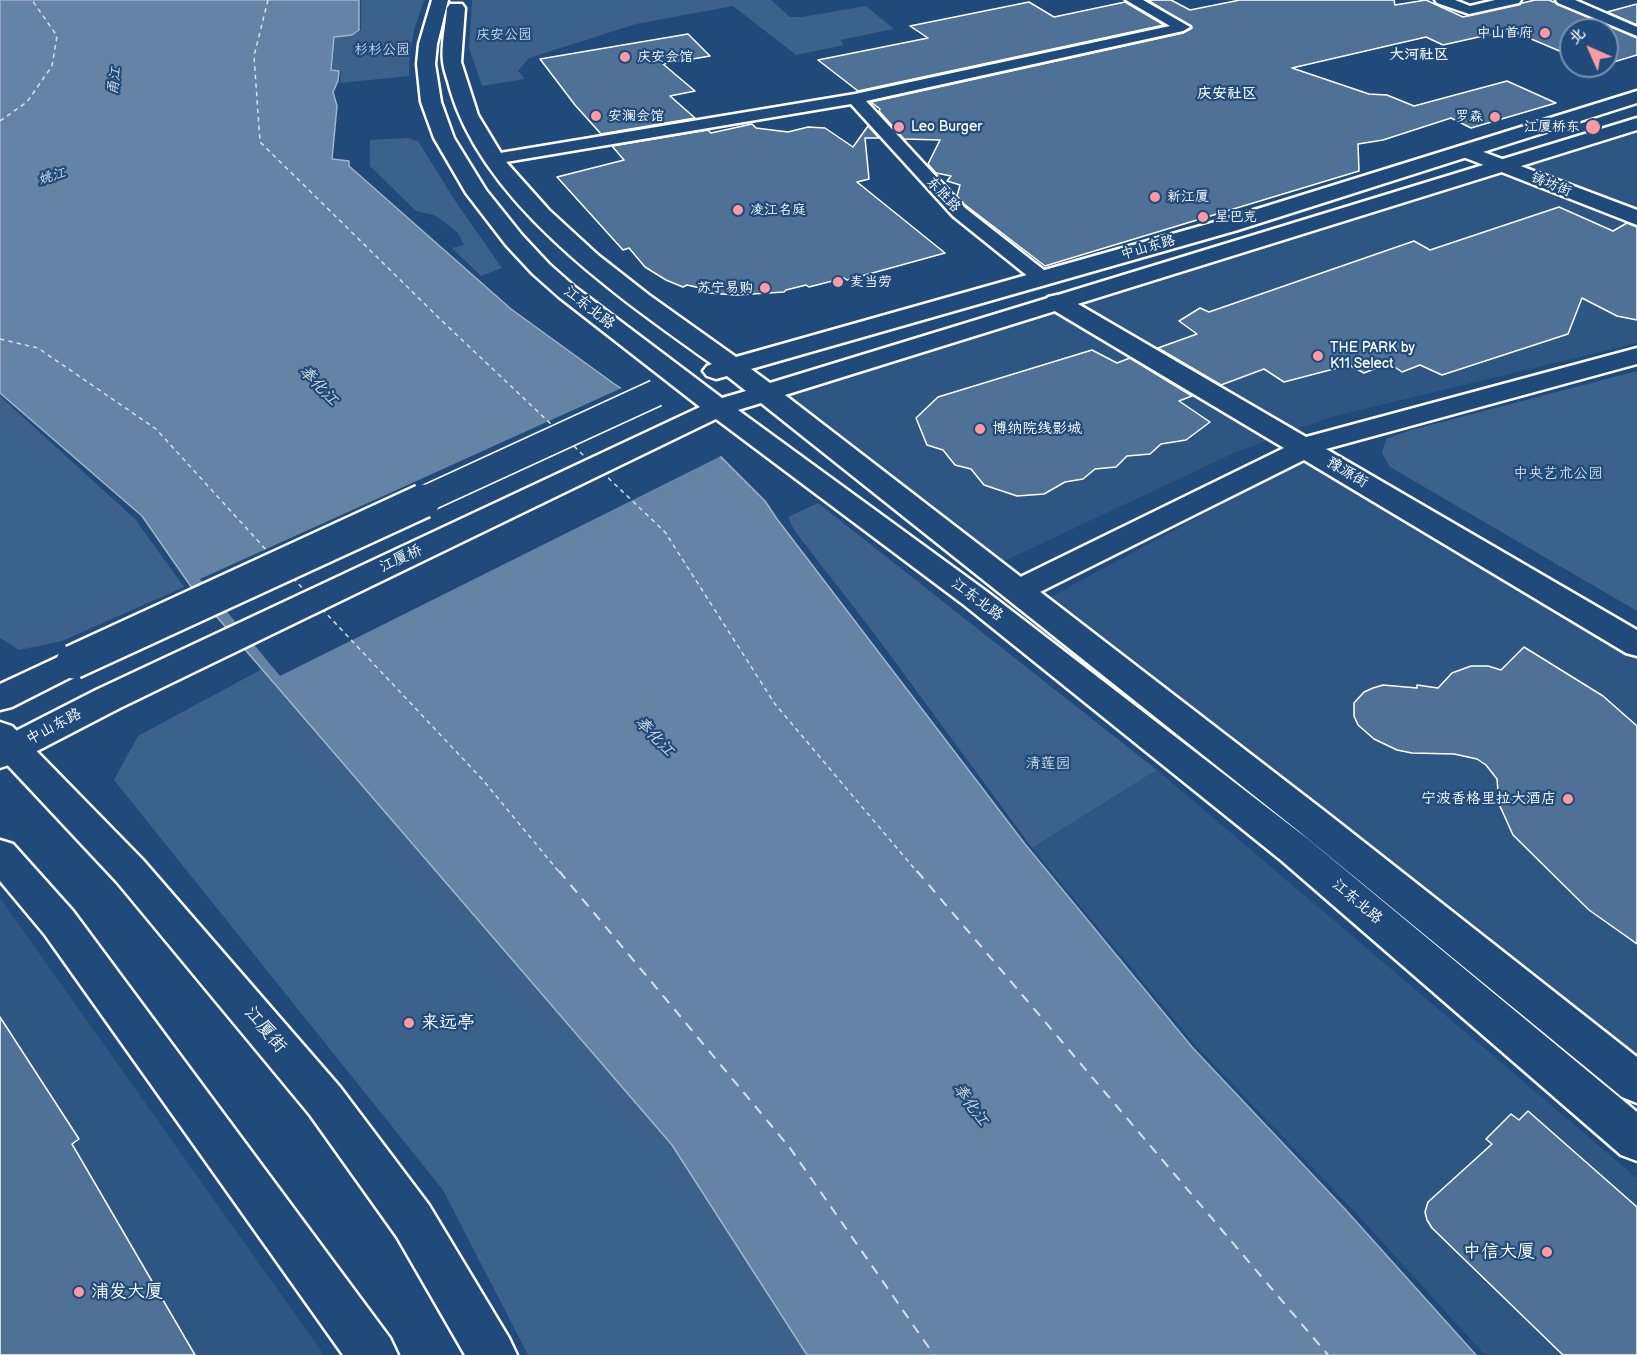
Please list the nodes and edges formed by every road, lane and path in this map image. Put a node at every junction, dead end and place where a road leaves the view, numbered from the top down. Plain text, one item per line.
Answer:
1 (440, 0) edge
2 (458, 0) edge
3 (1133, 0) edge
4 (1442, 0) edge
5 (1514, 0) edge
6 (1563, 0) edge
7 (1637, 32) edge
8 (1637, 97) edge
9 (855, 99) junction
10 (1637, 124) edge
11 (1473, 148) junction
12 (494, 159) junction
13 (1511, 163) junction
14 (1637, 208) edge
15 (1637, 219) edge
16 (1058, 292) junction
17 (1637, 356) edge
18 (730, 366) junction
19 (670, 387) junction
20 (764, 393) junction
21 (706, 414) junction
22 (1314, 443) junction
23 (1017, 591) junction
24 (1637, 620) edge
25 (1637, 645) edge
26 (0, 698) edge
27 (108, 699) joint
28 (4, 746) edge
29 (0, 855) edge
30 (1637, 1083) edge
31 (1637, 1140) edge
32 (373, 1355) edge
33 (492, 1355) edge

1 - 19 main road, 江东北路
2 - 12 main road, 江东北路
3 - 9 street
4 - 5 street
6 - 7 street
8 - 11 main road, 中山东路
9 - 12 street
9 - 16 street, 东胜路
10 - 13 main road, 中山东路
11 - 13 main road, 铸坊街
11 - 16 main road, 中山东路
12 - 18 main road, 江东北路
13 - 14 main road, 铸坊街
13 - 15 main road, 铸坊街
13 - 16 main road, 中山东路
16 - 18 main road, 中山东路
16 - 20 main road, 中山东路
16 - 22 main road, 豫源街
17 - 22 main road
18 - 19 main road, 中山东路
18 - 20 main road, 江东北路
19 - 21 main road, 江东北路
19 - 26 main road, bridge
20 - 21 main road, 中山东路
20 - 23 main road, 江东北路
21 - 27 main road, 江厦桥
21 - 31 main road, 江东北路
22 - 23 main road
22 - 24 main road, 豫源街
22 - 25 main road, 豫源街
23 - 30 main road, 江东北路
27 - 28 main road, 中山东路
28 - 33 main road, 江厦街
29 - 32 main road

